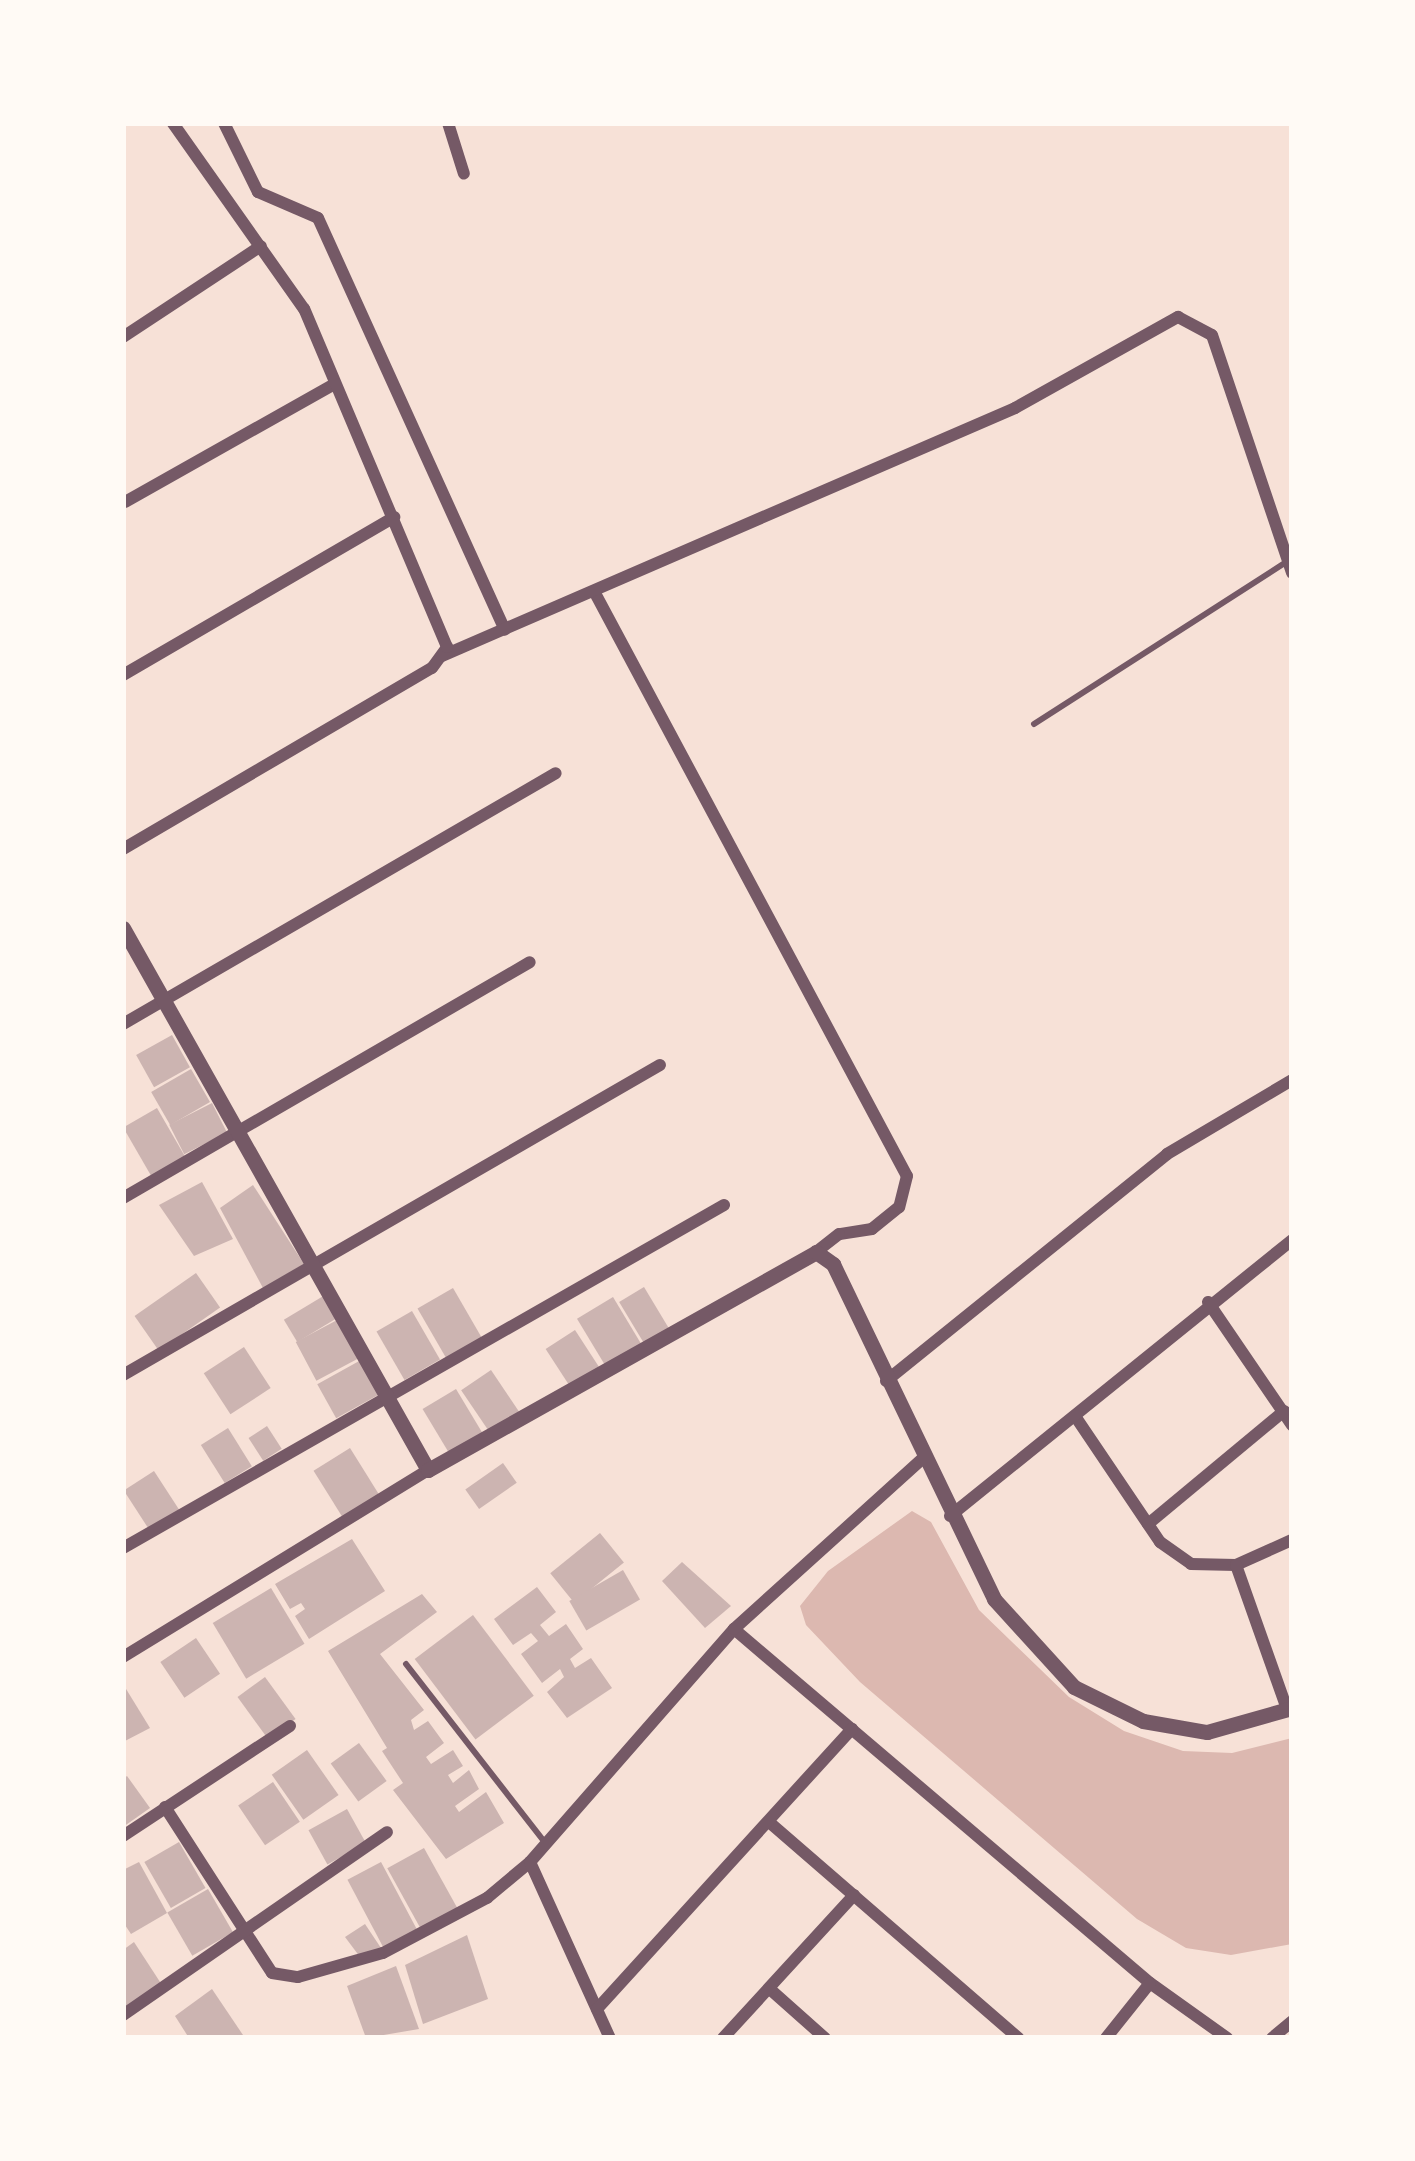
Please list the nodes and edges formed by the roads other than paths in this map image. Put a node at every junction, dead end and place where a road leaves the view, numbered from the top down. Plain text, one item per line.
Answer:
1 (173, 123) edge
2 (224, 123) edge
3 (448, 123) edge
4 (464, 174) dead end
5 (261, 246) junction
6 (123, 338) edge
7 (334, 384) junction
8 (125, 502) edge
9 (394, 517) junction
10 (1290, 567) edge
11 (595, 593) junction
12 (505, 630) junction
13 (442, 656) junction
14 (123, 675) edge
15 (1034, 724) dead end
16 (556, 773) dead end
17 (123, 849) edge
18 (123, 928) edge
19 (530, 962) dead end
20 (163, 1001) junction
21 (123, 1024) edge
22 (660, 1065) dead end
23 (1292, 1079) edge
24 (236, 1131) junction
25 (123, 1198) edge
26 (724, 1205) dead end
27 (1292, 1240) edge
28 (816, 1252) junction
29 (311, 1265) junction
30 (1208, 1302) junction
31 (123, 1375) edge
32 (886, 1381) junction
33 (385, 1394) junction
34 (1283, 1411) junction
35 (1076, 1416) junction
36 (1292, 1425) edge
37 (921, 1460) junction
38 (428, 1470) junction
39 (950, 1516) junction
40 (1148, 1525) junction
41 (1292, 1540) edge
42 (123, 1548) edge
43 (1236, 1565) junction
44 (734, 1629) junction
45 (123, 1657) edge
46 (406, 1664) dead end
47 (1290, 1708) edge
48 (290, 1726) dead end
49 (852, 1729) junction
50 (165, 1807) junction
51 (770, 1822) junction
52 (387, 1832) dead end
53 (123, 1836) edge
54 (546, 1844) junction
55 (530, 1862) junction
56 (854, 1895) junction
57 (238, 1931) junction
58 (1150, 1983) junction
59 (772, 1990) junction
60 (597, 2009) junction
61 (123, 2015) edge
62 (1292, 2020) edge
63 (739, 2032) edge
64 (610, 2038) edge
65 (723, 2038) edge
66 (825, 2038) edge
67 (1018, 2038) edge
68 (1106, 2038) edge
69 (1227, 2038) edge
70 (1272, 2038) edge

1 - 5 street
2 - 12 street
3 - 4 street
5 - 6 street
5 - 7 street
7 - 8 street
7 - 9 street
9 - 13 street
9 - 14 street
10 - 11 street
10 - 15 lane
11 - 12 street
11 - 28 street
12 - 13 street
13 - 17 street
16 - 20 street
18 - 20 street
19 - 24 street
20 - 21 street
20 - 24 street
22 - 29 street
23 - 32 street
24 - 25 street
24 - 29 street
26 - 33 street
27 - 30 street
28 - 32 street
28 - 38 street
29 - 31 street
29 - 33 street
30 - 34 street
30 - 35 street
32 - 37 street
33 - 38 street
33 - 42 street
34 - 36 street
34 - 40 street
35 - 39 street
35 - 40 street
37 - 39 street
37 - 44 street
38 - 45 street
39 - 47 street
40 - 43 street
41 - 43 street
43 - 47 street
44 - 49 street
44 - 54 street
46 - 54 lane
48 - 50 street
49 - 51 street
49 - 58 street
50 - 53 street
50 - 57 street
51 - 56 street
51 - 60 street
52 - 57 street
54 - 55 street
55 - 57 street
55 - 60 street
56 - 59 street
56 - 67 street
57 - 61 street
58 - 68 street
58 - 69 street
59 - 63 street
59 - 66 street
60 - 64 street
62 - 70 street
63 - 65 street

